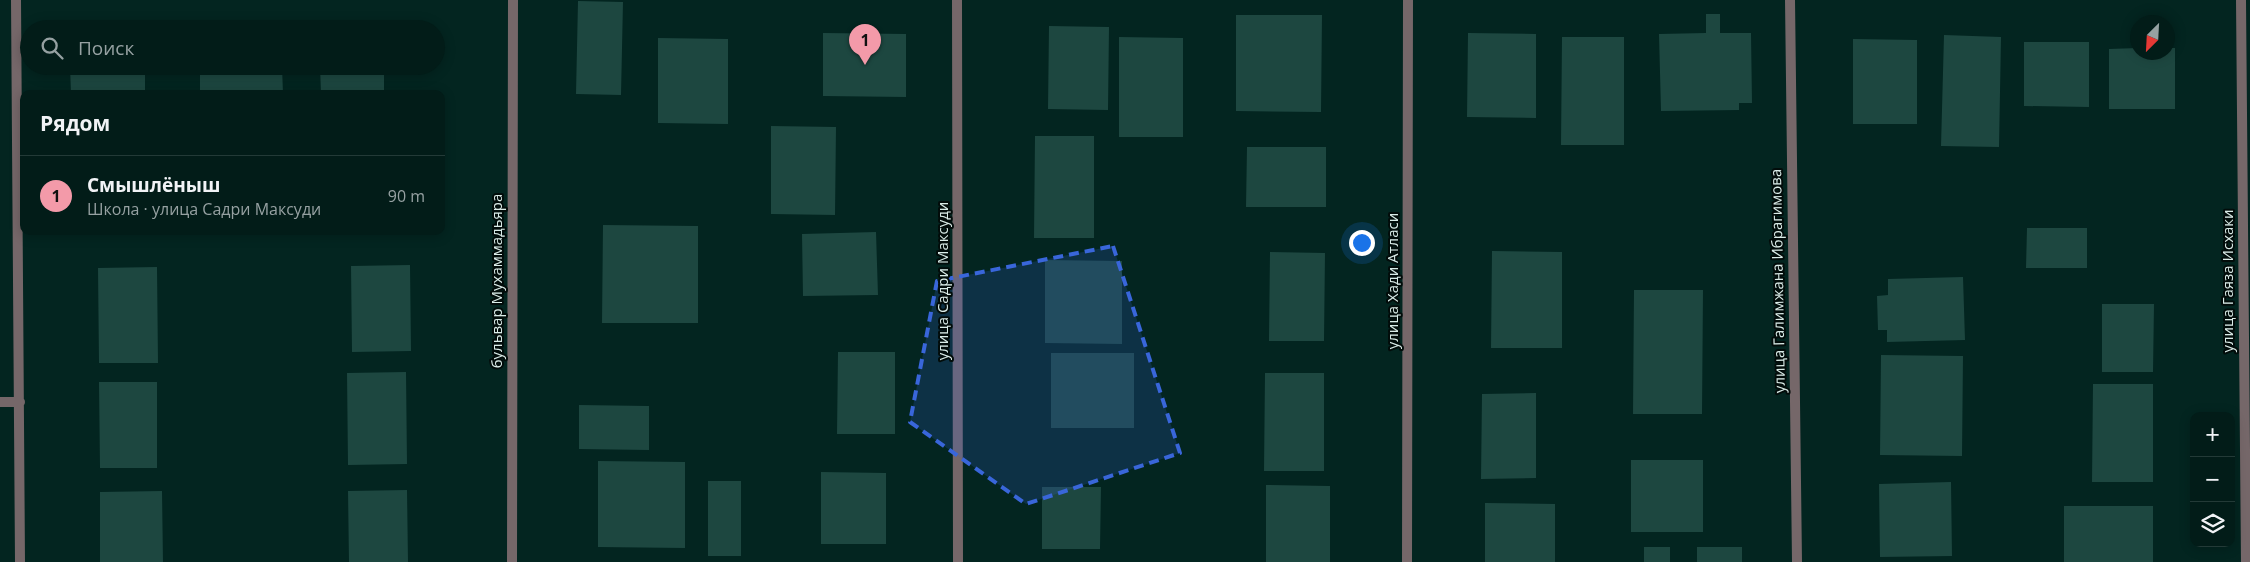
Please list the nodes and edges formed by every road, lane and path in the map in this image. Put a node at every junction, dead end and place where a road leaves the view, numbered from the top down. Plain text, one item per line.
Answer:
1 (16, 0) edge
2 (513, 0) edge
3 (957, 0) edge
4 (1408, 0) edge
5 (1790, 0) edge
6 (2241, 0) edge
7 (0, 402) edge
8 (20, 402) junction
9 (20, 562) edge
10 (512, 562) edge
11 (958, 562) edge
12 (1407, 562) edge
13 (1797, 562) edge
14 (2246, 562) edge

1 - 8 street
2 - 10 street, бульвар Мухаммадьяра
3 - 11 street, улица Садри Максуди
4 - 12 street, улица Хади Атласи
5 - 13 street, улица Галимжана Ибрагимова
6 - 14 street, улица Гаяза Исхаки
7 - 8 street
8 - 9 street

